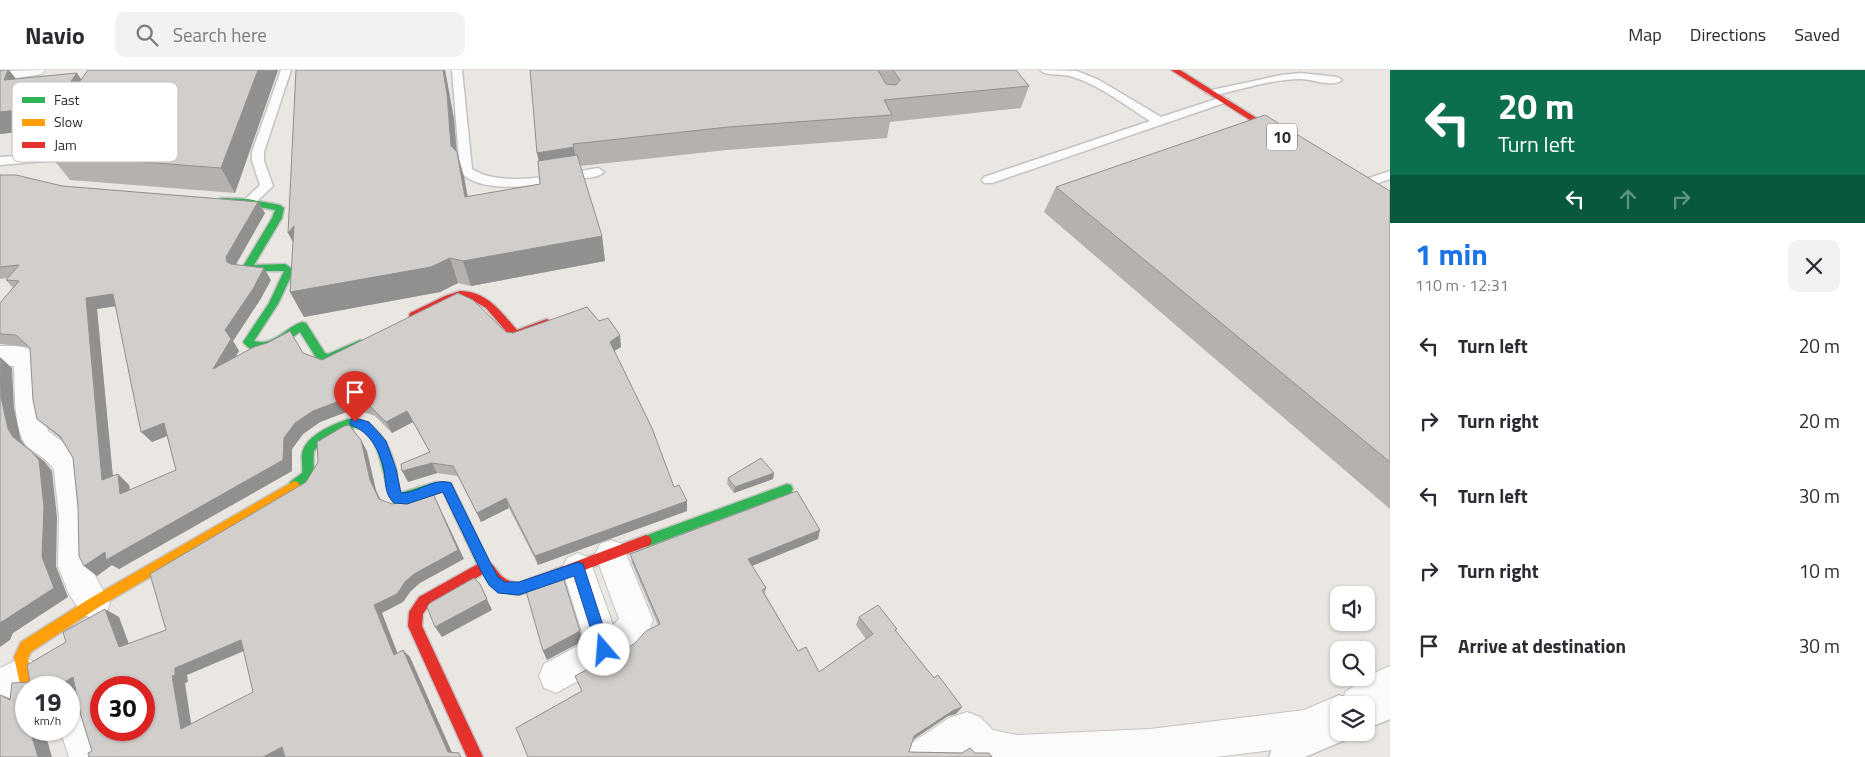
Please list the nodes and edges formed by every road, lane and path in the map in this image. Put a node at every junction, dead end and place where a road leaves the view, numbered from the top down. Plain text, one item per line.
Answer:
1 (36, 70) edge
2 (286, 70) edge
3 (457, 70) edge
4 (1045, 70) edge
5 (1175, 70) edge
6 (0, 76) edge
7 (1337, 80) dead end
8 (1212, 94) junction
9 (1223, 100) junction
10 (1160, 122) junction
11 (1296, 145) edge
12 (598, 172) dead end
13 (1390, 175) edge
14 (988, 180) dead end
15 (1357, 182) joint
16 (1375, 194) edge
17 (211, 201) edge
18 (248, 202) junction
19 (556, 320) edge
20 (402, 322) edge
21 (369, 339) edge
22 (0, 356) edge
23 (787, 489) dead end
24 (611, 554) junction
25 (485, 566) junction
26 (578, 568) junction
27 (94, 603) junction
28 (604, 650) junction
29 (18, 676) edge
30 (556, 676) dead end
31 (1390, 683) edge
32 (1371, 696) edge
33 (1390, 708) edge
34 (1375, 715) edge
35 (1330, 718) edge
36 (80, 734) edge
37 (1330, 735) edge
38 (990, 752) edge
39 (87, 757) edge
40 (475, 757) edge
41 (923, 757) edge
42 (1280, 757) edge

1 - 6 street
2 - 18 lane
3 - 12 lane
4 - 10 lane
5 - 8 main road, 10
7 - 8 lane
8 - 9 main road, 10
9 - 10 lane
9 - 11 main road, 10
10 - 14 lane
13 - 15 lane
15 - 16 main road
17 - 18 main road
18 - 21 main road
19 - 20 main road
22 - 27 street
23 - 24 main road
24 - 26 main road
24 - 28 street
25 - 26 main road
25 - 27 main road
25 - 40 main road
26 - 28 street
27 - 29 main road
28 - 30 street
31 - 32 street
33 - 34 lane
35 - 38 street
36 - 39 street
37 - 42 lane
38 - 41 street

